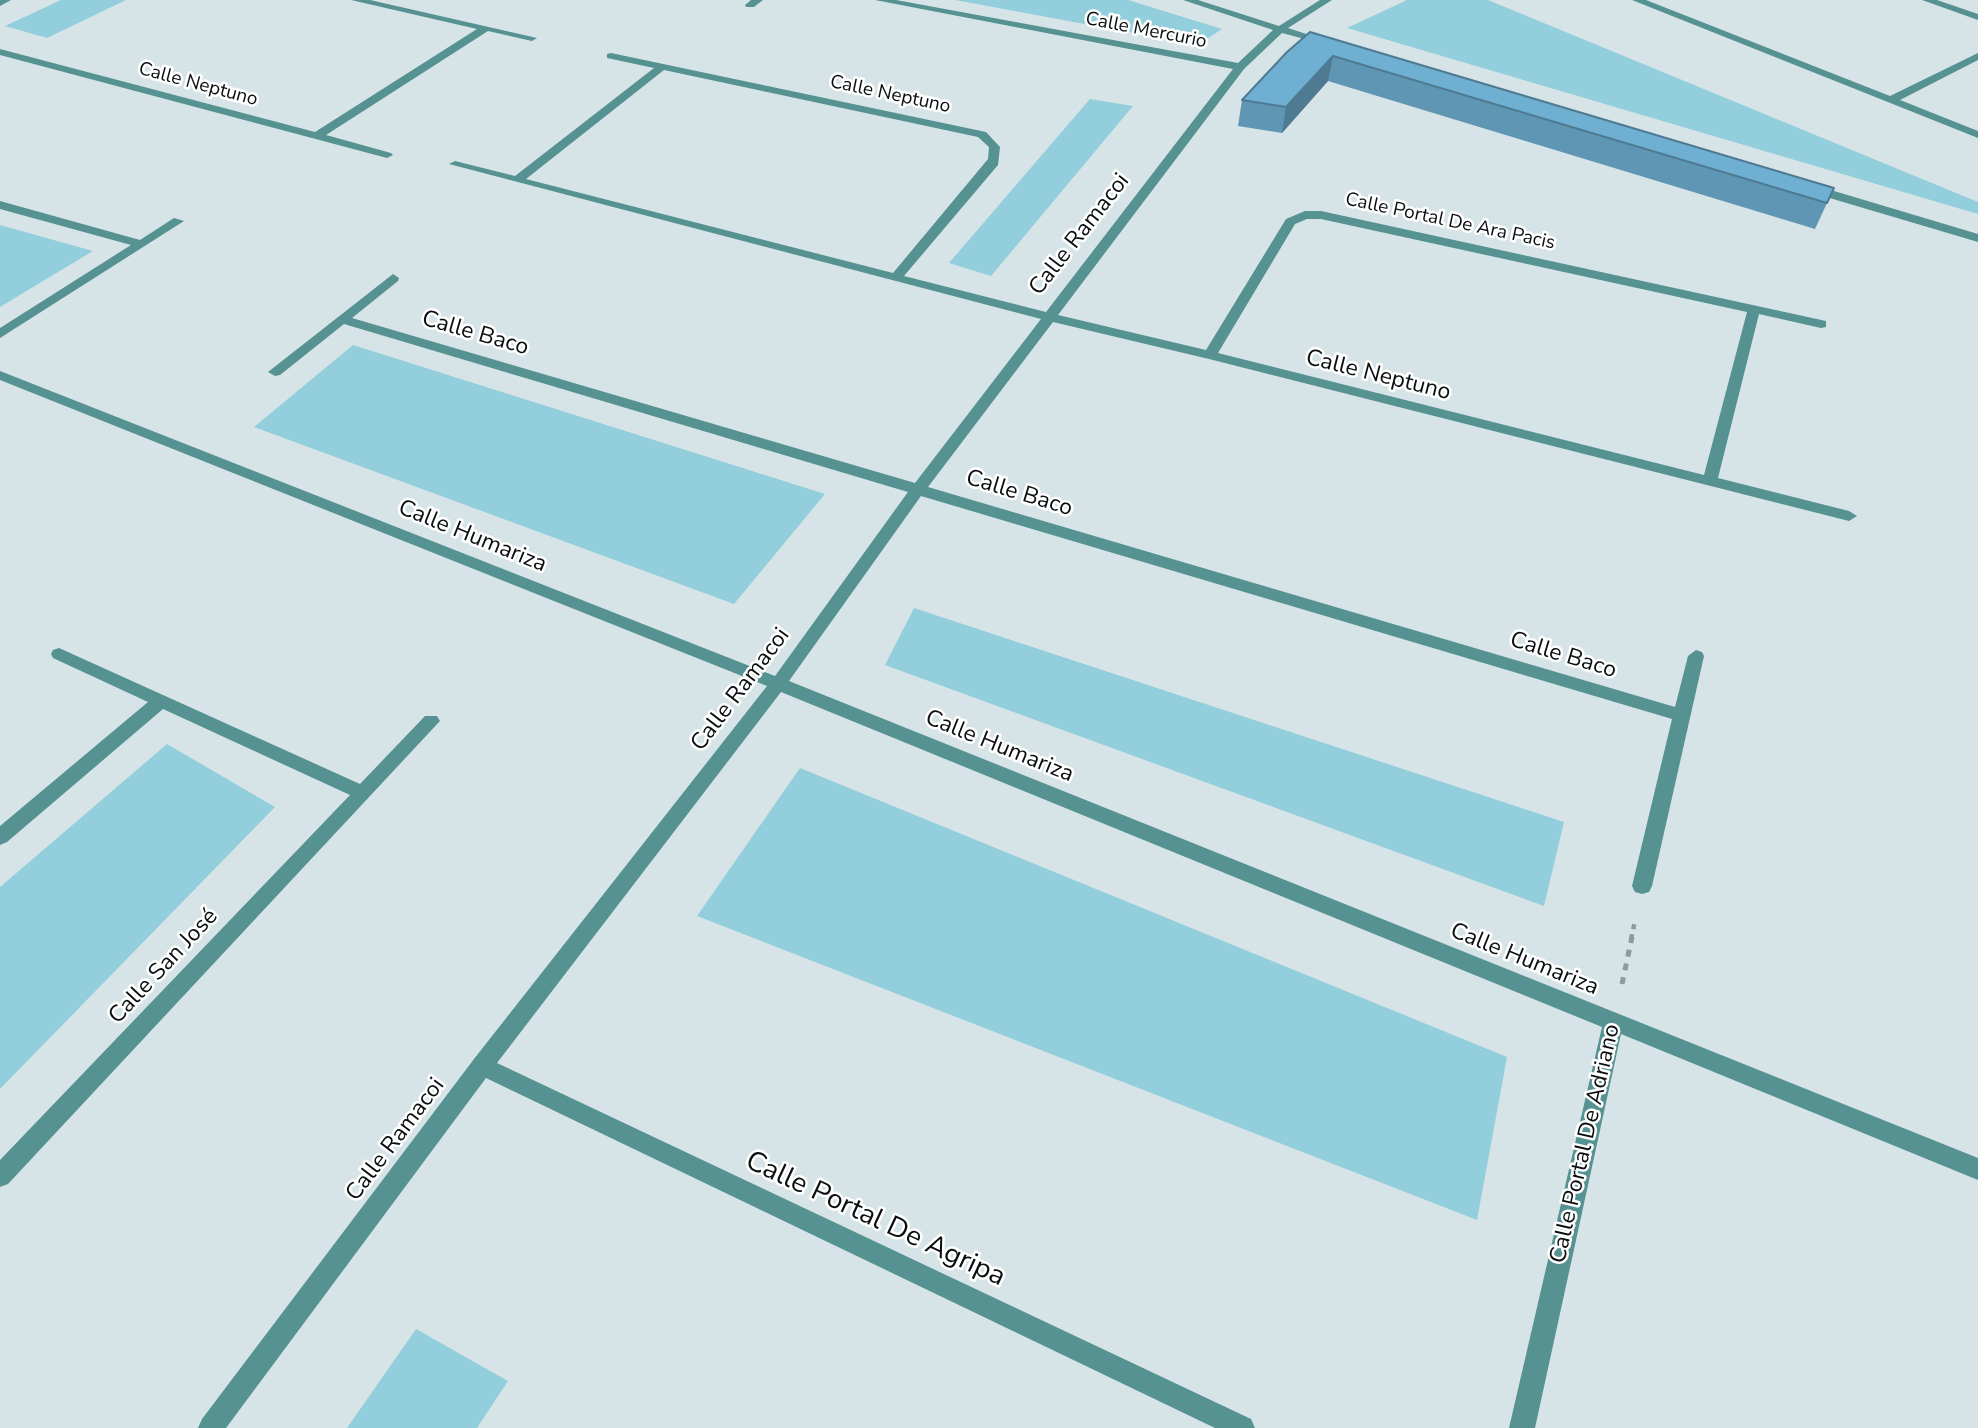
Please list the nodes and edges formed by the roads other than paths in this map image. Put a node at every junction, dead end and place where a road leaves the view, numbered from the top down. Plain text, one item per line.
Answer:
1 (6, 0) edge
2 (356, 0) edge
3 (880, 0) edge
4 (1188, 0) edge
5 (1327, 0) edge
6 (1637, 0) edge
7 (1927, 0) edge
8 (0, 3) edge
9 (1978, 17) edge
10 (486, 28) junction
11 (1279, 30) junction
12 (533, 38) dead end
13 (1345, 49) edge
14 (0, 52) edge
15 (611, 56) dead end
16 (1978, 56) edge
17 (662, 67) junction
18 (1240, 67) junction
19 (1890, 101) junction
20 (1978, 135) edge
21 (317, 136) junction
22 (387, 155) dead end
23 (456, 164) dead end
24 (517, 180) junction
25 (1793, 183) edge
26 (0, 205) edge
27 (178, 221) dead end
28 (1978, 238) edge
29 (141, 244) junction
30 (897, 276) junction
31 (393, 278) dead end
32 (1754, 310) junction
33 (1048, 317) junction
34 (342, 319) junction
35 (1821, 324) dead end
36 (0, 334) edge
37 (1210, 355) junction
38 (275, 372) dead end
39 (0, 375) edge
40 (1710, 481) junction
41 (919, 488) junction
42 (1849, 516) dead end
43 (59, 654) dead end
44 (1696, 656) dead end
45 (778, 684) junction
46 (161, 701) junction
47 (1682, 716) junction
48 (431, 721) dead end
49 (363, 793) junction
50 (0, 837) edge
51 (1642, 886) road end
52 (1613, 1023) junction
53 (482, 1066) junction
54 (1978, 1168) edge
55 (0, 1175) edge
56 (211, 1428) edge
57 (1242, 1428) edge
58 (1522, 1428) edge

1 - 8 street
2 - 10 street
3 - 18 street, Calle Mercurio
4 - 11 street
5 - 11 street, Calle Ramacoi
6 - 19 street
7 - 9 street
10 - 12 street
10 - 21 street
11 - 13 street
11 - 18 street, Calle Ramacoi
14 - 21 street, Calle Neptuno
15 - 17 street, Calle Neptuno
16 - 19 street
17 - 24 street
17 - 30 street, Calle Neptuno
18 - 33 street, Calle Ramacoi
19 - 20 street
21 - 22 street, Calle Neptuno
23 - 24 street, Calle Neptuno
24 - 30 street, Calle Neptuno
25 - 28 street
26 - 29 street
27 - 29 street
29 - 36 street
30 - 33 street, Calle Neptuno
31 - 34 street
32 - 35 street, Calle Portal De Ara Pacis
32 - 37 street, Calle Portal De Ara Pacis
32 - 40 street
33 - 37 street, Calle Neptuno
33 - 41 street, Calle Ramacoi
34 - 38 street
34 - 41 street, Calle Baco
37 - 40 street, Calle Neptuno
39 - 45 street, Calle Humariza
40 - 42 street, Calle Neptuno
41 - 45 street, Calle Ramacoi
41 - 47 street, Calle Baco
43 - 46 street
44 - 47 street
45 - 52 street, Calle Humariza
45 - 53 street, Calle Ramacoi
46 - 49 street
46 - 50 street
47 - 51 street
48 - 49 street, Calle San José
49 - 55 street, Calle San José
52 - 54 street, Calle Humariza
52 - 58 street, Calle Portal De Adriano
53 - 56 street, Calle Ramacoi
53 - 57 street, Calle Portal De Agripa

